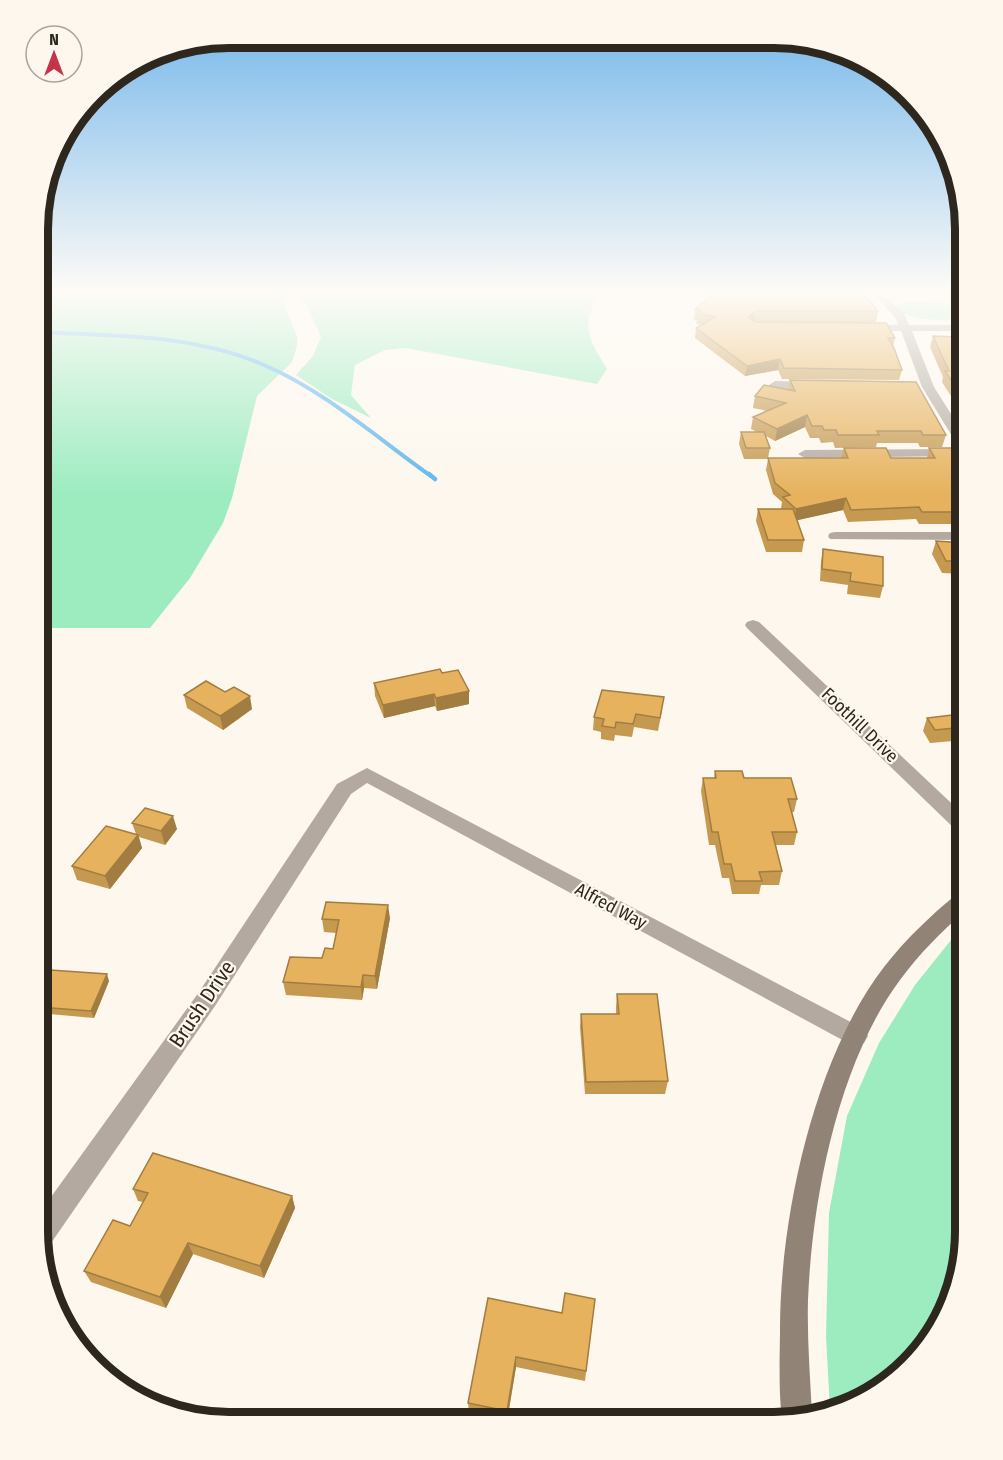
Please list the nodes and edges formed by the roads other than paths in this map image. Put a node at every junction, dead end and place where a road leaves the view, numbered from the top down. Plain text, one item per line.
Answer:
1 (915, 359) edge
2 (775, 385) edge
3 (822, 386) edge
4 (955, 432) edge
5 (955, 453) edge
6 (805, 454) dead end
7 (835, 536) dead end
8 (955, 536) edge
9 (753, 625) dead end
10 (367, 775) joint
11 (955, 817) edge
12 (955, 906) edge
13 (856, 1036) junction
14 (48, 1223) edge
15 (797, 1410) edge

1 - 4 street
2 - 3 street
5 - 6 street
7 - 8 street
9 - 11 street, Foothill Drive
10 - 13 street, Alfred Way
10 - 14 street, Brush Drive
12 - 13 street
13 - 15 street

